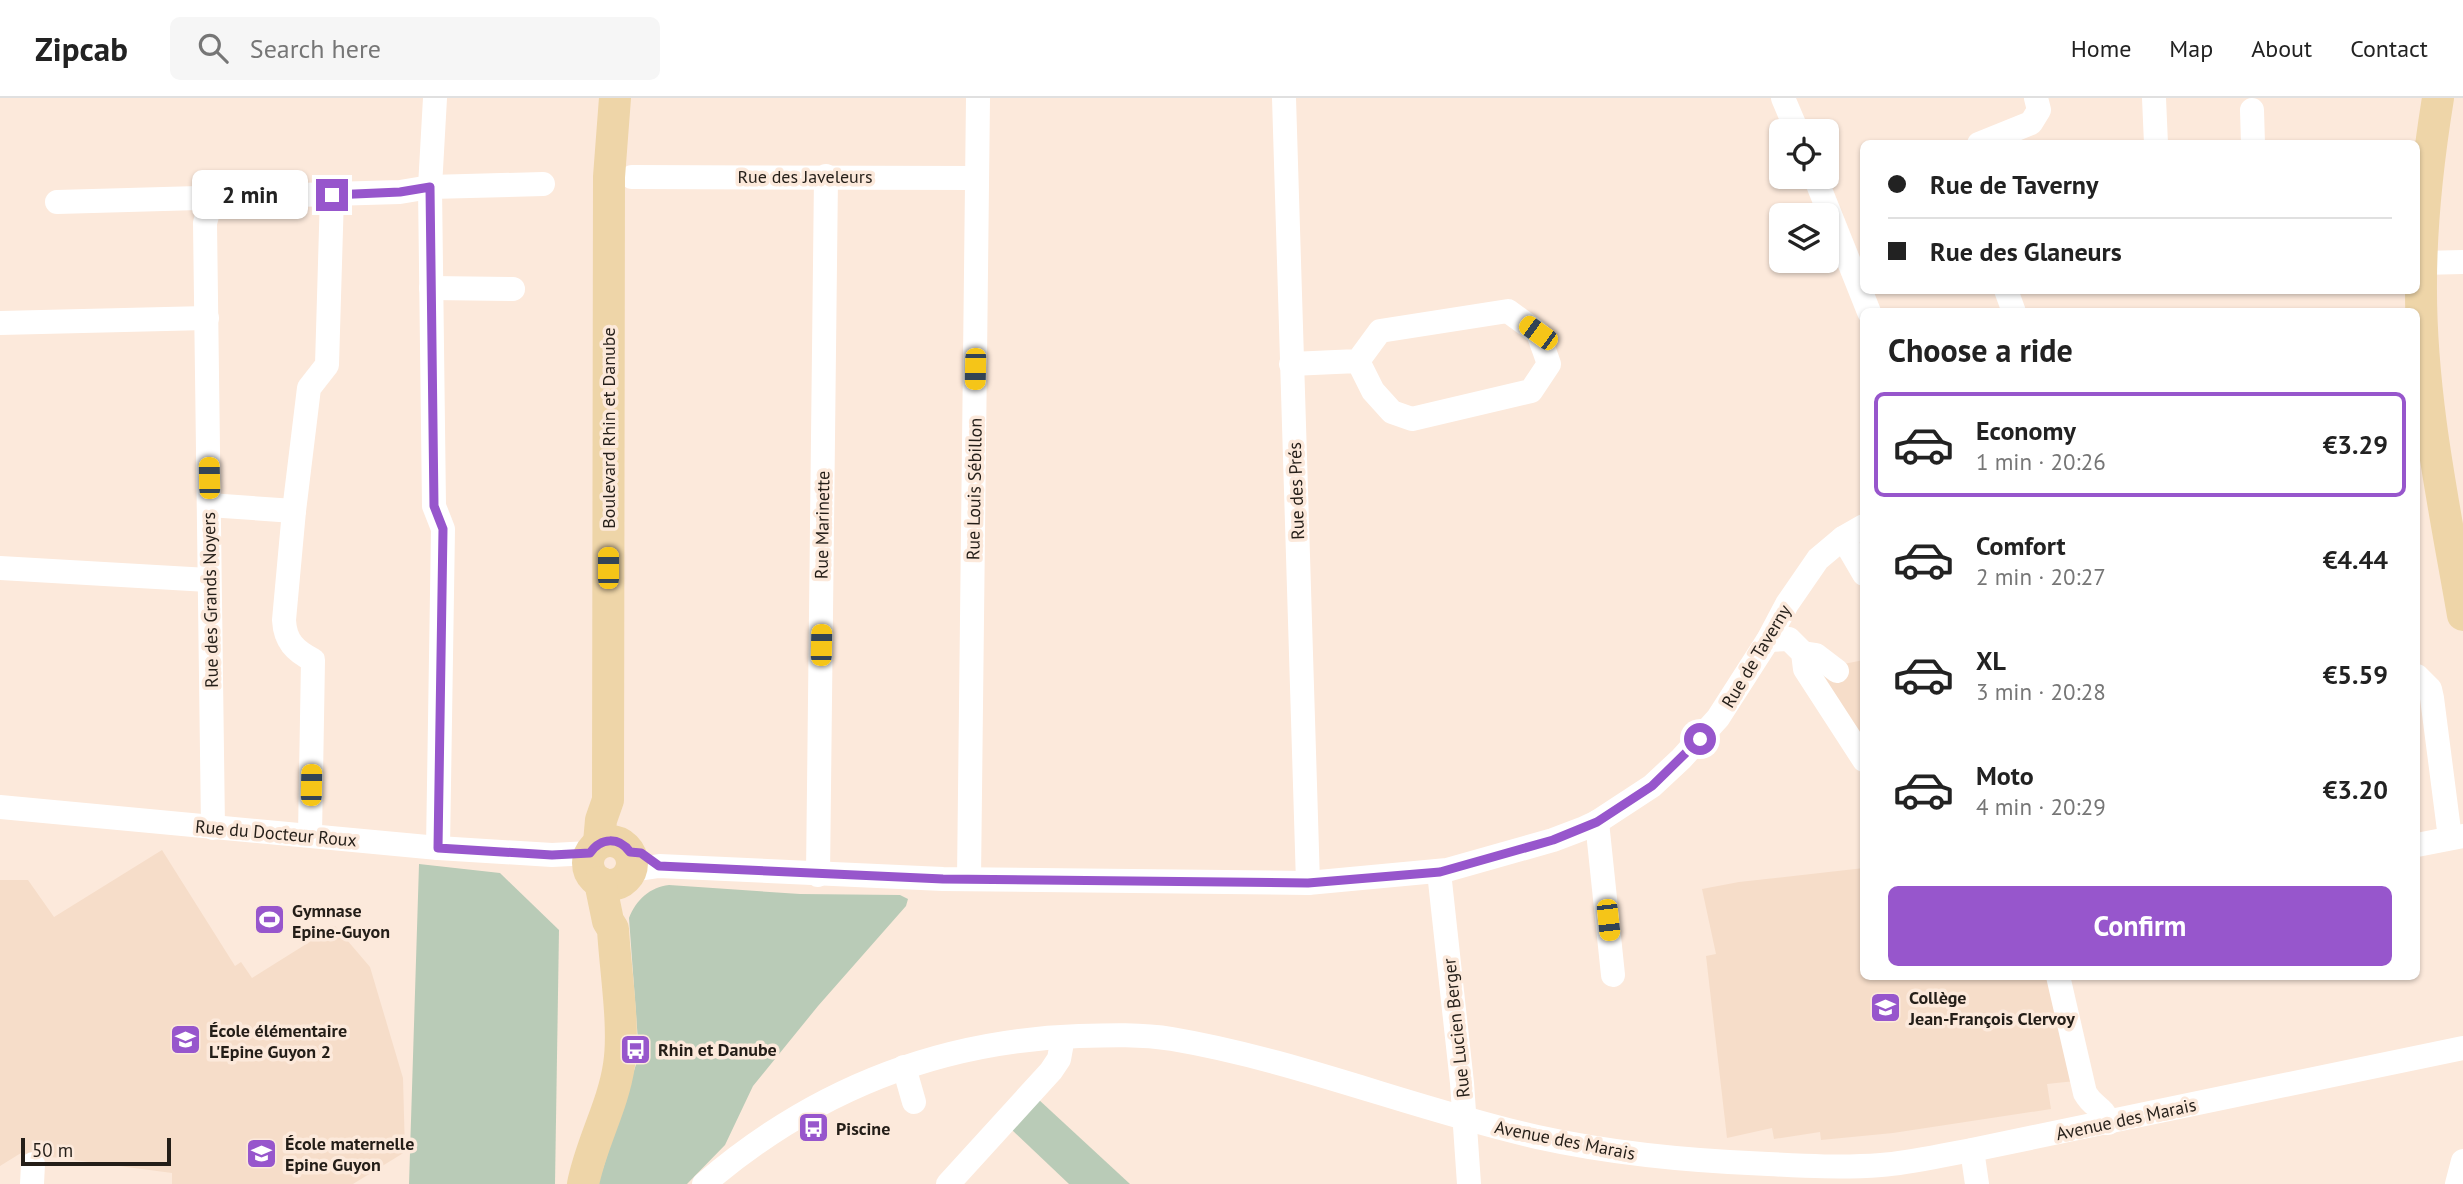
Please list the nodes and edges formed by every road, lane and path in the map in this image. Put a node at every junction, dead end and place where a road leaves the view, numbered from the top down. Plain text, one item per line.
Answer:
1 (435, 98) edge
2 (615, 98) edge
3 (978, 98) edge
4 (1283, 98) edge
5 (1783, 98) edge
6 (2036, 98) edge
7 (2154, 98) edge
8 (2438, 98) edge
9 (2252, 110) dead end
10 (1792, 119) edge
11 (1989, 140) edge
12 (2156, 140) edge
13 (2253, 140) edge
14 (826, 176) junction
15 (632, 177) dead end
16 (977, 178) junction
17 (543, 184) dead end
18 (430, 187) junction
19 (1820, 189) edge
20 (332, 195) junction
21 (57, 202) dead end
22 (210, 205) junction
23 (2463, 262) edge
24 (2421, 263) junction
25 (431, 288) junction
26 (513, 289) dead end
27 (1860, 290) edge
28 (207, 318) junction
29 (0, 323) edge
30 (1358, 361) junction
31 (1291, 364) junction
32 (2423, 408) edge
33 (209, 505) junction
34 (294, 511) junction
35 (1853, 532) edge
36 (1860, 559) edge
37 (0, 568) edge
38 (208, 580) junction
39 (2463, 615) edge
40 (1768, 640) junction
41 (1803, 653) junction
42 (1837, 671) dead end
43 (2420, 679) edge
44 (1860, 754) edge
45 (0, 807) edge
46 (1597, 822) junction
47 (214, 828) junction
48 (310, 835) junction
49 (2456, 837) edge
50 (2420, 844) edge
51 (438, 848) junction
52 (615, 862) junction
53 (1440, 872) junction
54 (818, 875) junction
55 (970, 879) junction
56 (1308, 883) junction
57 (1613, 975) dead end
58 (2059, 980) edge
59 (1063, 1037) junction
60 (2463, 1048) edge
61 (904, 1067) junction
62 (914, 1102) dead end
63 (1465, 1119) junction
64 (2108, 1123) junction
65 (1972, 1150) junction
66 (2463, 1161) edge
67 (583, 1184) edge
68 (704, 1184) edge
69 (948, 1184) edge
70 (1469, 1184) edge
71 (1978, 1184) edge
72 (2457, 1184) edge

1 - 18 street
2 - 52 main road, Boulevard Rhin et Danube
3 - 16 street, Rue Louis Sébillon
4 - 31 street, Rue des Prés
5 - 10 street
6 - 11 street
7 - 12 street
8 - 24 main road
9 - 13 street
14 - 15 street, Rue des Javeleurs
14 - 16 street, Rue des Javeleurs
14 - 54 street, Rue Marinette
16 - 55 street, Rue Louis Sébillon
17 - 18 street
18 - 20 street
18 - 25 street
19 - 27 street
20 - 22 street
20 - 34 street
21 - 22 street
22 - 28 street, Rue des Grands Noyers
23 - 24 street
24 - 32 main road
25 - 26 street
25 - 51 street
28 - 29 street
28 - 33 street, Rue des Grands Noyers
30 - 30 street
30 - 31 street
31 - 56 street, Rue des Prés
32 - 39 main road
33 - 34 street
33 - 38 street, Rue des Grands Noyers
34 - 48 street
35 - 36 street
35 - 40 street, Rue de Taverny
37 - 38 street
38 - 47 street, Rue des Grands Noyers
40 - 41 street
40 - 46 street, Rue de Taverny
41 - 42 street
41 - 44 street
43 - 49 street
45 - 47 street, Rue du Docteur Roux
46 - 53 street, Rue de Taverny
46 - 57 street
47 - 48 street, Rue du Docteur Roux
48 - 51 street, Rue du Docteur Roux
49 - 50 street
51 - 52 street, Rue du Docteur Roux
52 - 54 street, Rue de Taverny
52 - 67 main road, Boulevard Rhin et Danube
53 - 56 street, Rue de Taverny
53 - 63 street, Rue Lucien Berger
54 - 55 street, Rue de Taverny
55 - 56 street, Rue de Taverny
58 - 64 street
59 - 61 street, Avenue des Marais
59 - 63 street, Avenue des Marais
59 - 69 street
60 - 64 street, Avenue des Marais
61 - 62 street
61 - 68 street, Avenue des Marais
63 - 65 street, Avenue des Marais
63 - 70 street, Rue Lucien Berger
64 - 65 street, Avenue des Marais
65 - 71 street
66 - 72 street

